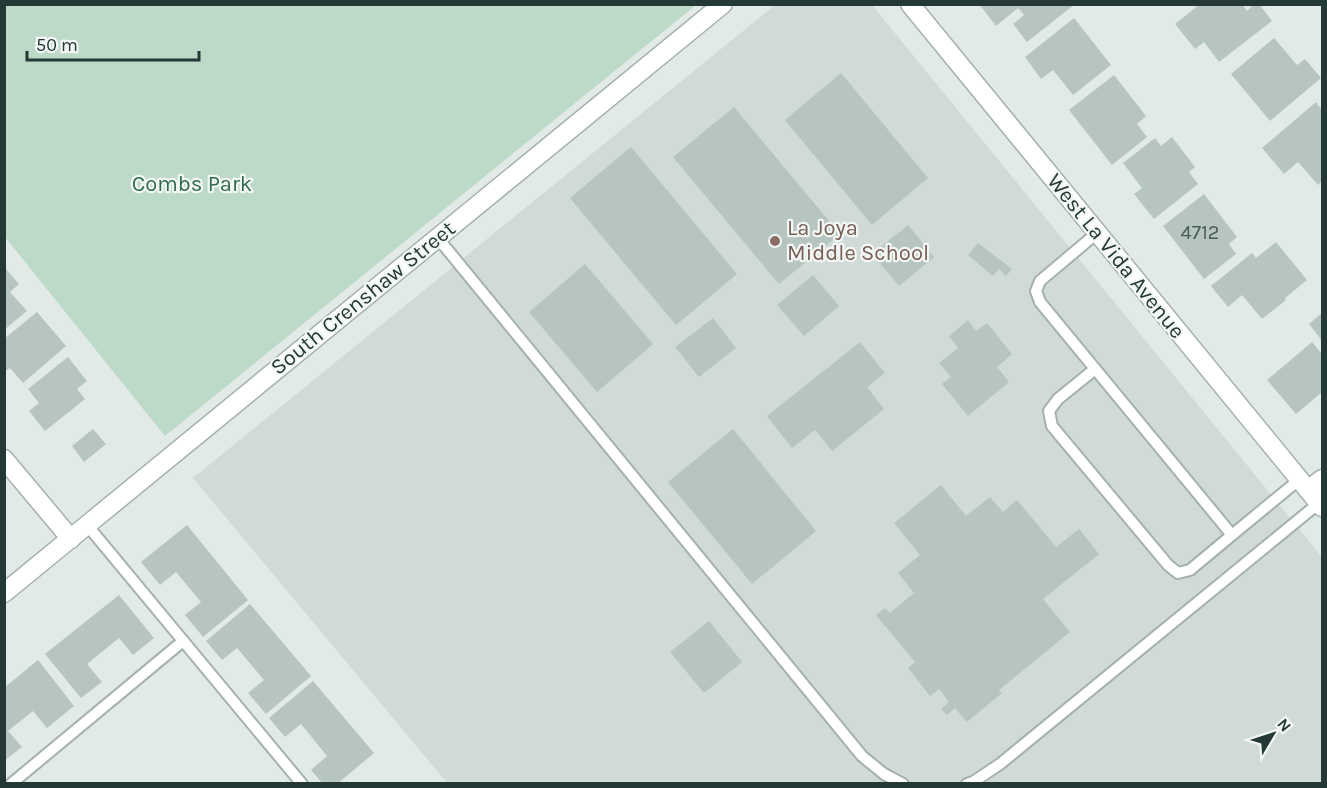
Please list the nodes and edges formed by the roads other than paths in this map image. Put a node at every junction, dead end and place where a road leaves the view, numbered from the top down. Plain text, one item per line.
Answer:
1 (723, 4) edge
2 (910, 4) edge
3 (1097, 233) junction
4 (438, 237) junction
5 (1095, 369) junction
6 (4, 459) edge
7 (1314, 491) edge
8 (87, 525) junction
9 (1232, 536) junction
10 (70, 539) junction
11 (4, 593) edge
12 (183, 641) junction
13 (10, 783) edge
14 (302, 783) edge
15 (903, 783) edge
16 (967, 783) edge

1 - 4 street, South Crenshaw Street
2 - 3 street, West La Vida Avenue
3 - 5 lane
3 - 7 street, West La Vida Avenue
4 - 8 street, South Crenshaw Street
4 - 15 lane
5 - 9 lane
5 - 9 lane
6 - 10 street
7 - 9 lane
7 - 16 lane
8 - 10 street, South Crenshaw Street
8 - 12 lane
10 - 11 street, South Crenshaw Street
12 - 13 lane
12 - 14 lane

